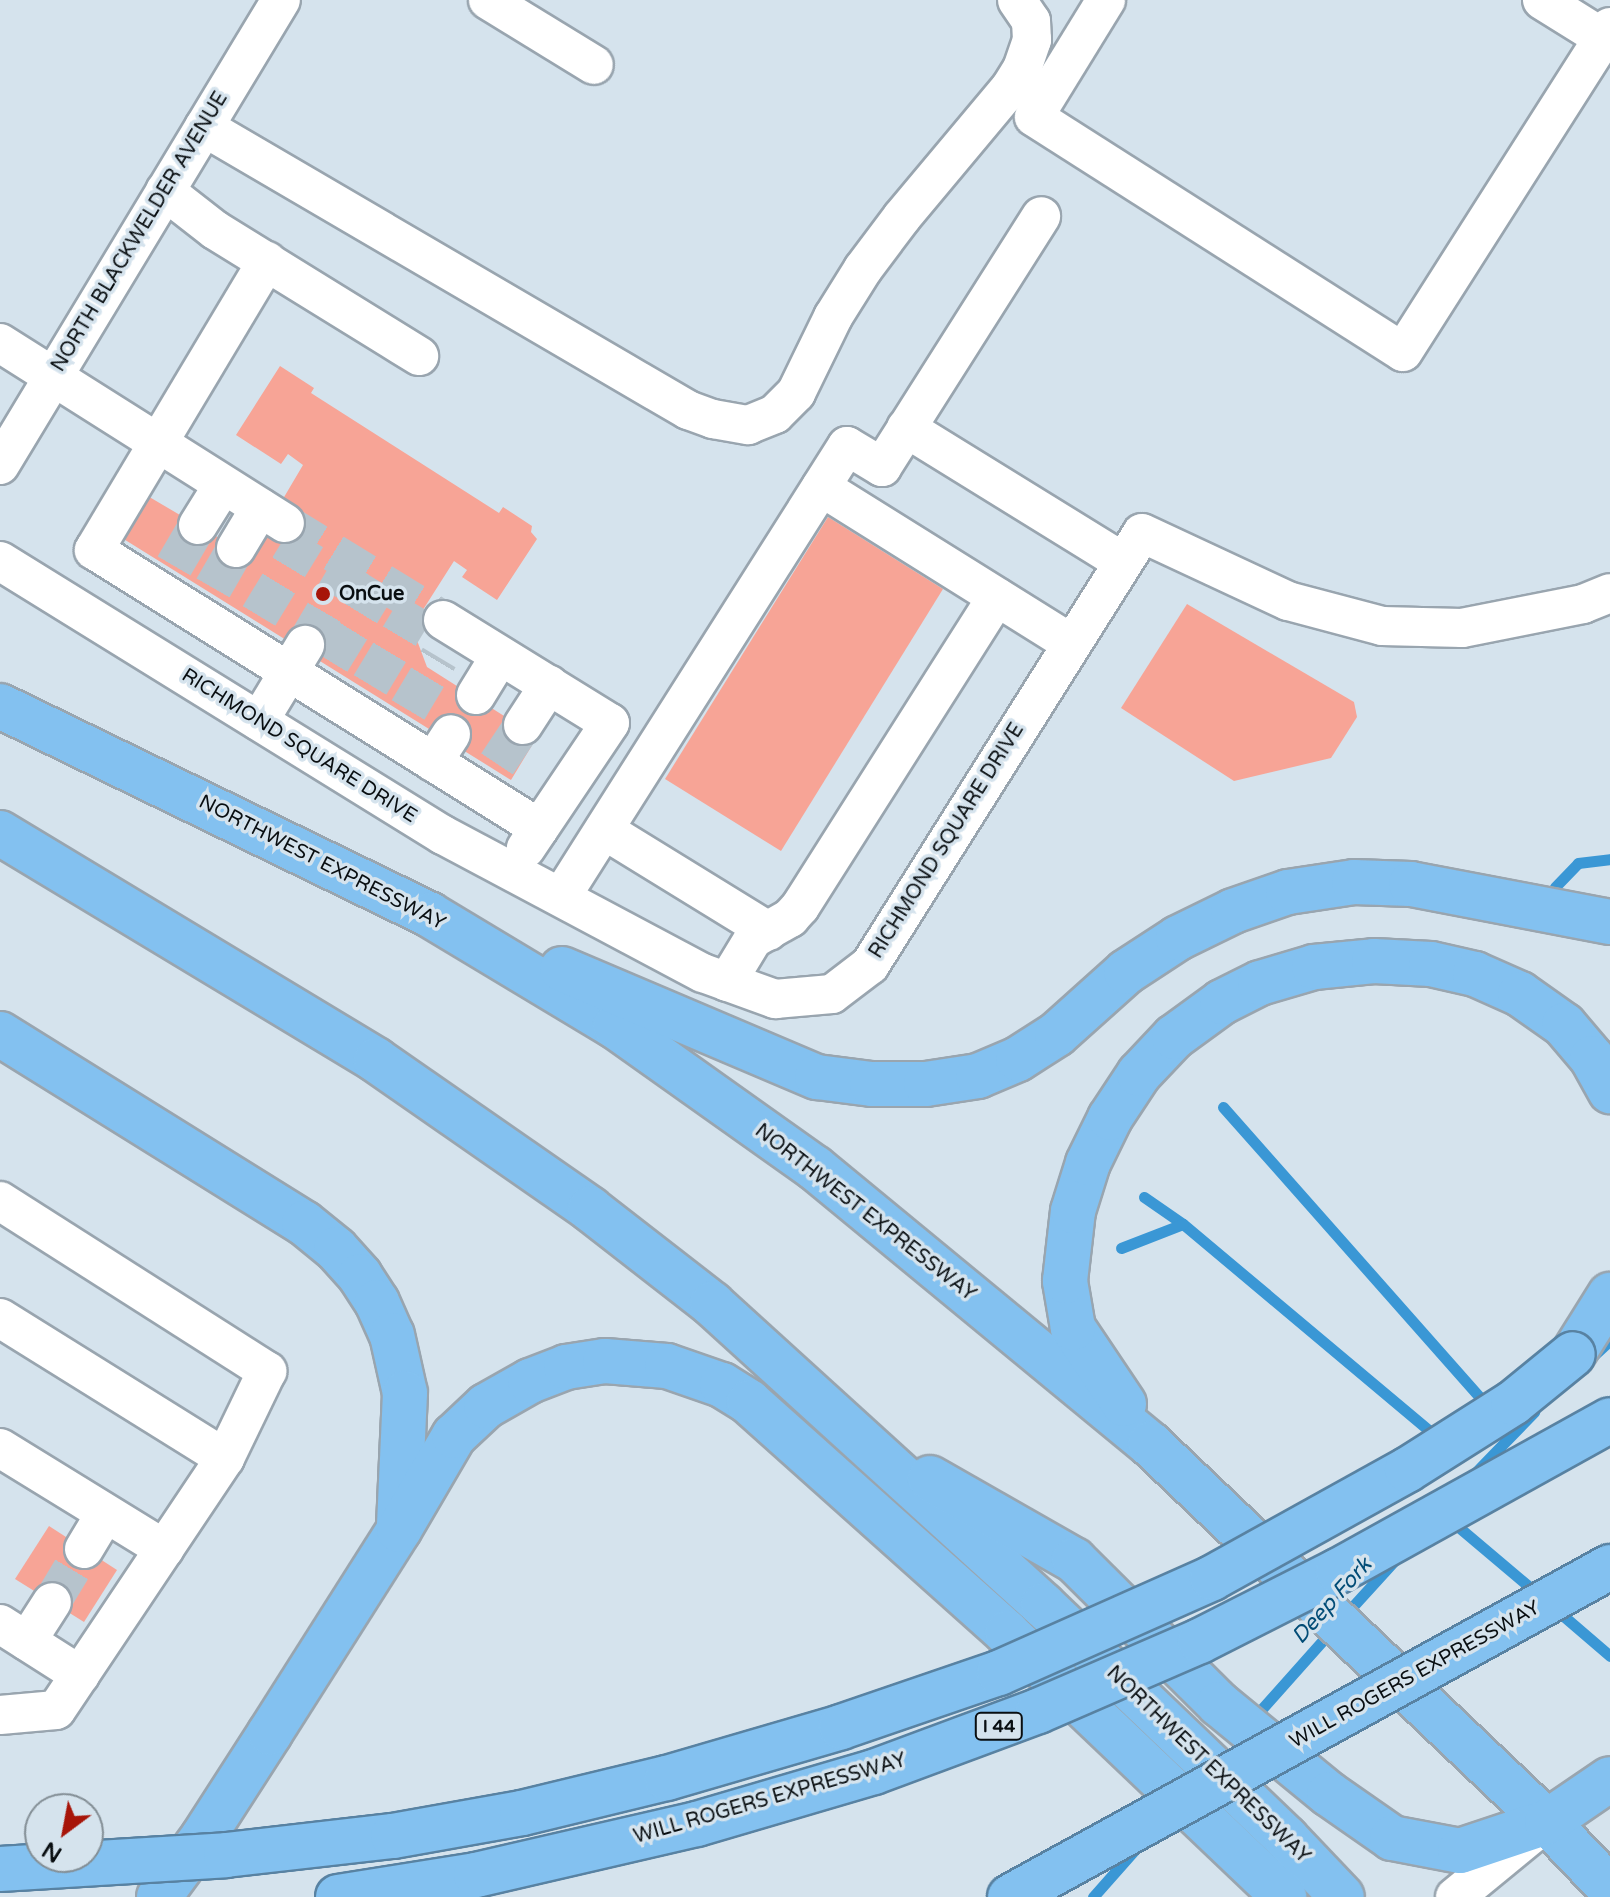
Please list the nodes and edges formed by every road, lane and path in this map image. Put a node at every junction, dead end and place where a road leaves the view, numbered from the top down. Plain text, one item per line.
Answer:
1 (281, 0) edge
2 (488, 0) edge
3 (1017, 0) edge
4 (1106, 0) edge
5 (1542, 0) edge
6 (1606, 32) edge
7 (594, 65) dead end
8 (204, 127) junction
9 (165, 191) junction
10 (1041, 216) dead end
11 (267, 261) junction
12 (0, 343) edge
13 (419, 356) dead end
14 (52, 376) junction
15 (906, 428) junction
16 (157, 445) junction
17 (0, 465) edge
18 (223, 485) junction
19 (821, 487) junction
20 (198, 525) tunnel mouth
21 (236, 548) tunnel mouth
22 (0, 561) edge
23 (1123, 562) junction
24 (1610, 593) edge
25 (997, 597) junction
26 (446, 636) tunnel mouth
27 (1071, 643) junction
28 (500, 656) junction
29 (310, 667) junction
30 (549, 685) junction
31 (476, 695) dead end
32 (0, 706) edge
33 (259, 721) junction
34 (523, 725) tunnel mouth
35 (539, 828) junction
36 (604, 830) junction
37 (0, 833) edge
38 (512, 871) junction
39 (561, 897) junction
40 (430, 915) junction
41 (1610, 922) edge
42 (768, 931) junction
43 (727, 982) junction
44 (0, 1034) edge
45 (1601, 1074) edge
46 (0, 1201) edge
47 (1610, 1295) edge
48 (0, 1318) edge
49 (1610, 1420) edge
50 (864, 1442) junction
51 (1150, 1444) junction
52 (0, 1448) edge
53 (225, 1458) junction
54 (105, 1514) junction
55 (399, 1530) junction
56 (84, 1549) tunnel mouth
57 (164, 1549) junction
58 (1610, 1567) edge
59 (52, 1602) tunnel mouth
60 (14, 1633) edge
61 (80, 1675) junction
62 (0, 1715) edge
63 (1610, 1779) edge
64 (1547, 1822) junction
65 (0, 1869) edge
66 (1270, 1884) edge
67 (1610, 1888) edge
68 (159, 1897) edge
69 (338, 1897) edge
70 (1010, 1897) edge
71 (1342, 1897) edge
72 (1455, 1897) edge

1 - 8 street, NORTH BLACKWELDER AVENUE
2 - 7 street
3 - 8 street
4 - 6 street
5 - 6 street
8 - 9 street, NORTH BLACKWELDER AVENUE
9 - 11 street
9 - 14 street, NORTH BLACKWELDER AVENUE
10 - 15 street
11 - 13 street
11 - 16 street
12 - 14 street
14 - 16 street
14 - 17 street, NORTH BLACKWELDER AVENUE
15 - 19 street
15 - 23 street
16 - 18 street
16 - 29 street
18 - 20 street
18 - 21 street
19 - 25 street
19 - 36 street
22 - 33 street, RICHMOND SQUARE DRIVE
23 - 24 street, RICHMOND SQUARE DRIVE
23 - 27 street, RICHMOND SQUARE DRIVE
25 - 27 street
25 - 42 street
26 - 28 street
27 - 43 street, RICHMOND SQUARE DRIVE
28 - 30 street
28 - 31 street
29 - 33 street
29 - 35 street
30 - 34 street
30 - 35 street
32 - 40 highway, NORTHWEST EXPRESSWAY
33 - 38 street, RICHMOND SQUARE DRIVE
35 - 38 street
36 - 39 street
36 - 42 street
37 - 50 highway, NORTHWEST EXPRESSWAY
38 - 39 street, RICHMOND SQUARE DRIVE
39 - 43 street, RICHMOND SQUARE DRIVE
40 - 41 highway
40 - 51 highway, NORTHWEST EXPRESSWAY
42 - 43 street
44 - 55 highway
45 - 51 highway
46 - 53 street
47 - 65 highway, bridge
48 - 53 street
49 - 69 highway, WILL ROGERS EXPRESSWAY / I 44, bridge
50 - 64 highway, bridge
50 - 71 highway, NORTHWEST EXPRESSWAY, bridge
51 - 64 highway, NORTHWEST EXPRESSWAY, bridge
52 - 54 street
53 - 57 street
54 - 56 street
54 - 57 street
55 - 66 highway, bridge
55 - 68 highway
57 - 61 street
58 - 70 highway, WILL ROGERS EXPRESSWAY, bridge
59 - 60 street
60 - 61 street
61 - 62 street
63 - 64 highway
64 - 67 highway, NORTHWEST EXPRESSWAY
64 - 72 street

